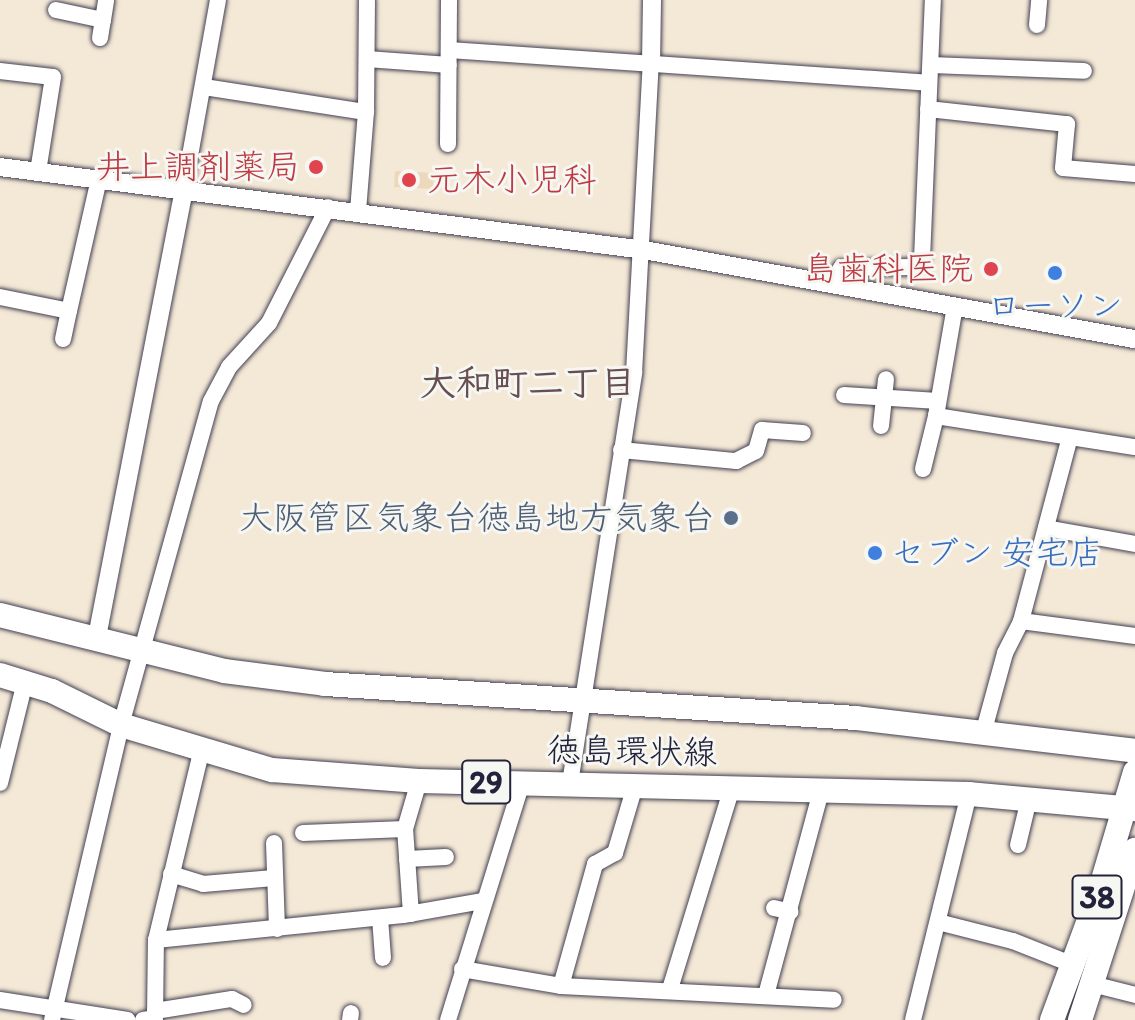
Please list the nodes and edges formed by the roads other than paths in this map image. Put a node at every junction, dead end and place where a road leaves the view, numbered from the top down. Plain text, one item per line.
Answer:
1 (106, 0) edge
2 (218, 0) edge
3 (367, 0) edge
4 (449, 0) edge
5 (652, 0) edge
6 (933, 0) edge
7 (1039, 0) edge
8 (56, 10) dead end
9 (103, 20) junction
10 (1037, 25) dead end
11 (100, 38) dead end
12 (449, 58) junction
13 (367, 59) junction
14 (651, 64) junction
15 (931, 65) junction
16 (0, 71) edge
17 (1084, 71) dead end
18 (928, 83) junction
19 (204, 87) junction
20 (928, 109) junction
21 (366, 112) junction
22 (448, 144) dead end
23 (0, 167) edge
24 (38, 172) junction
25 (1135, 174) edge
26 (99, 179) junction
27 (184, 189) junction
28 (328, 207) junction
29 (358, 211) junction
30 (644, 250) junction
31 (831, 284) junction
32 (0, 297) edge
33 (955, 306) junction
34 (69, 311) junction
35 (63, 339) dead end
36 (1135, 339) edge
37 (886, 379) dead end
38 (844, 395) dead end
39 (887, 399) junction
40 (937, 408) junction
41 (881, 426) dead end
42 (803, 433) dead end
43 (1070, 437) junction
44 (1135, 447) edge
45 (621, 450) junction
46 (923, 469) dead end
47 (1046, 528) junction
48 (1135, 544) edge
49 (0, 615) edge
50 (1021, 621) junction
51 (1135, 636) edge
52 (97, 637) junction
53 (143, 648) junction
54 (0, 675) edge
55 (0, 686) edge
56 (23, 690) junction
57 (52, 691) junction
58 (580, 697) junction
59 (121, 725) junction
60 (984, 730) junction
61 (1135, 751) edge
62 (201, 753) junction
63 (1135, 772) edge
64 (419, 781) junction
65 (0, 783) edge
66 (522, 783) junction
67 (570, 783) junction
68 (635, 786) junction
69 (732, 788) junction
70 (822, 788) junction
71 (969, 794) junction
72 (1029, 799) junction
73 (1129, 809) edge
74 (405, 829) junction
75 (303, 833) dead end
76 (274, 843) dead end
77 (1018, 845) dead end
78 (1135, 850) edge
79 (446, 857) dead end
80 (407, 859) junction
81 (171, 874) junction
82 (274, 878) junction
83 (482, 901) junction
84 (774, 908) dead end
85 (791, 912) junction
86 (411, 914) junction
87 (380, 918) junction
88 (938, 922) junction
89 (277, 929) junction
90 (156, 940) junction
91 (383, 958) dead end
92 (1071, 964) junction
93 (462, 969) junction
94 (1092, 984) junction
95 (561, 986) junction
96 (670, 989) junction
97 (766, 995) junction
98 (1135, 995) edge
99 (0, 1000) edge
100 (834, 1000) dead end
101 (244, 1005) dead end
102 (54, 1014) edge
103 (152, 1017) edge
104 (127, 1020) edge
105 (448, 1020) edge
106 (913, 1020) edge
107 (1052, 1020) edge
108 (1080, 1020) edge

1 - 9 street
2 - 19 street
3 - 13 street
4 - 12 street
5 - 14 street
6 - 15 street
7 - 10 street
8 - 9 street
9 - 11 street
12 - 13 street
12 - 14 street
12 - 22 street
13 - 21 street
14 - 18 street
14 - 30 street
15 - 17 street
15 - 18 street
16 - 24 street
18 - 20 street
19 - 21 street
19 - 27 street
20 - 25 street
20 - 31 street
21 - 29 street
23 - 24 street
24 - 26 street
26 - 27 street
26 - 34 street
27 - 28 street
27 - 52 street
28 - 29 street
28 - 53 street
29 - 30 street
30 - 31 street
30 - 45 street
31 - 33 street
32 - 34 street
33 - 36 street
33 - 40 street
34 - 35 street
37 - 39 street
38 - 39 street
39 - 40 street
39 - 41 street
40 - 43 street
40 - 46 street
42 - 45 street
43 - 44 street
43 - 47 street
45 - 58 street
47 - 48 street
47 - 50 street
49 - 52 main road, 徳島環状線
50 - 51 street
50 - 60 street
52 - 53 main road, 徳島環状線
53 - 58 main road, 徳島環状線
53 - 59 street
54 - 57 main road, 徳島環状線 / 29
55 - 56 street
56 - 57 street
56 - 65 street
57 - 59 main road, 徳島環状線 / 29
58 - 60 main road, 徳島環状線
58 - 67 street
59 - 62 main road, 徳島環状線 / 29
59 - 102 street
60 - 61 main road, 徳島環状線
62 - 64 main road, 徳島環状線 / 29
62 - 81 street
63 - 73 main road, 38
64 - 66 main road, 徳島環状線 / 29
64 - 74 street
66 - 67 main road, 徳島環状線 / 29
66 - 83 street
67 - 68 main road, 徳島環状線 / 29
68 - 69 main road, 徳島環状線 / 29
68 - 95 street
69 - 70 main road, 徳島環状線 / 29
69 - 96 street
70 - 71 main road, 徳島環状線 / 29
70 - 85 street
71 - 72 main road, 徳島環状線 / 29
71 - 88 street
72 - 73 main road, 徳島環状線 / 29
72 - 77 street
73 - 92 main road, 38
74 - 75 street
74 - 80 street
76 - 82 street
78 - 94 main road, 38
79 - 80 street
80 - 86 street
81 - 82 street
81 - 90 street
82 - 89 street
83 - 86 street
83 - 93 street
84 - 85 street
85 - 97 street
86 - 87 street
87 - 89 street
87 - 91 street
88 - 92 street
88 - 106 street
89 - 90 street
90 - 103 street
92 - 107 main road, 38
93 - 95 street
93 - 105 street
94 - 98 street
94 - 108 main road, 38
95 - 96 street
96 - 97 street
97 - 100 street
99 - 102 street
101 - 103 street
102 - 104 street

